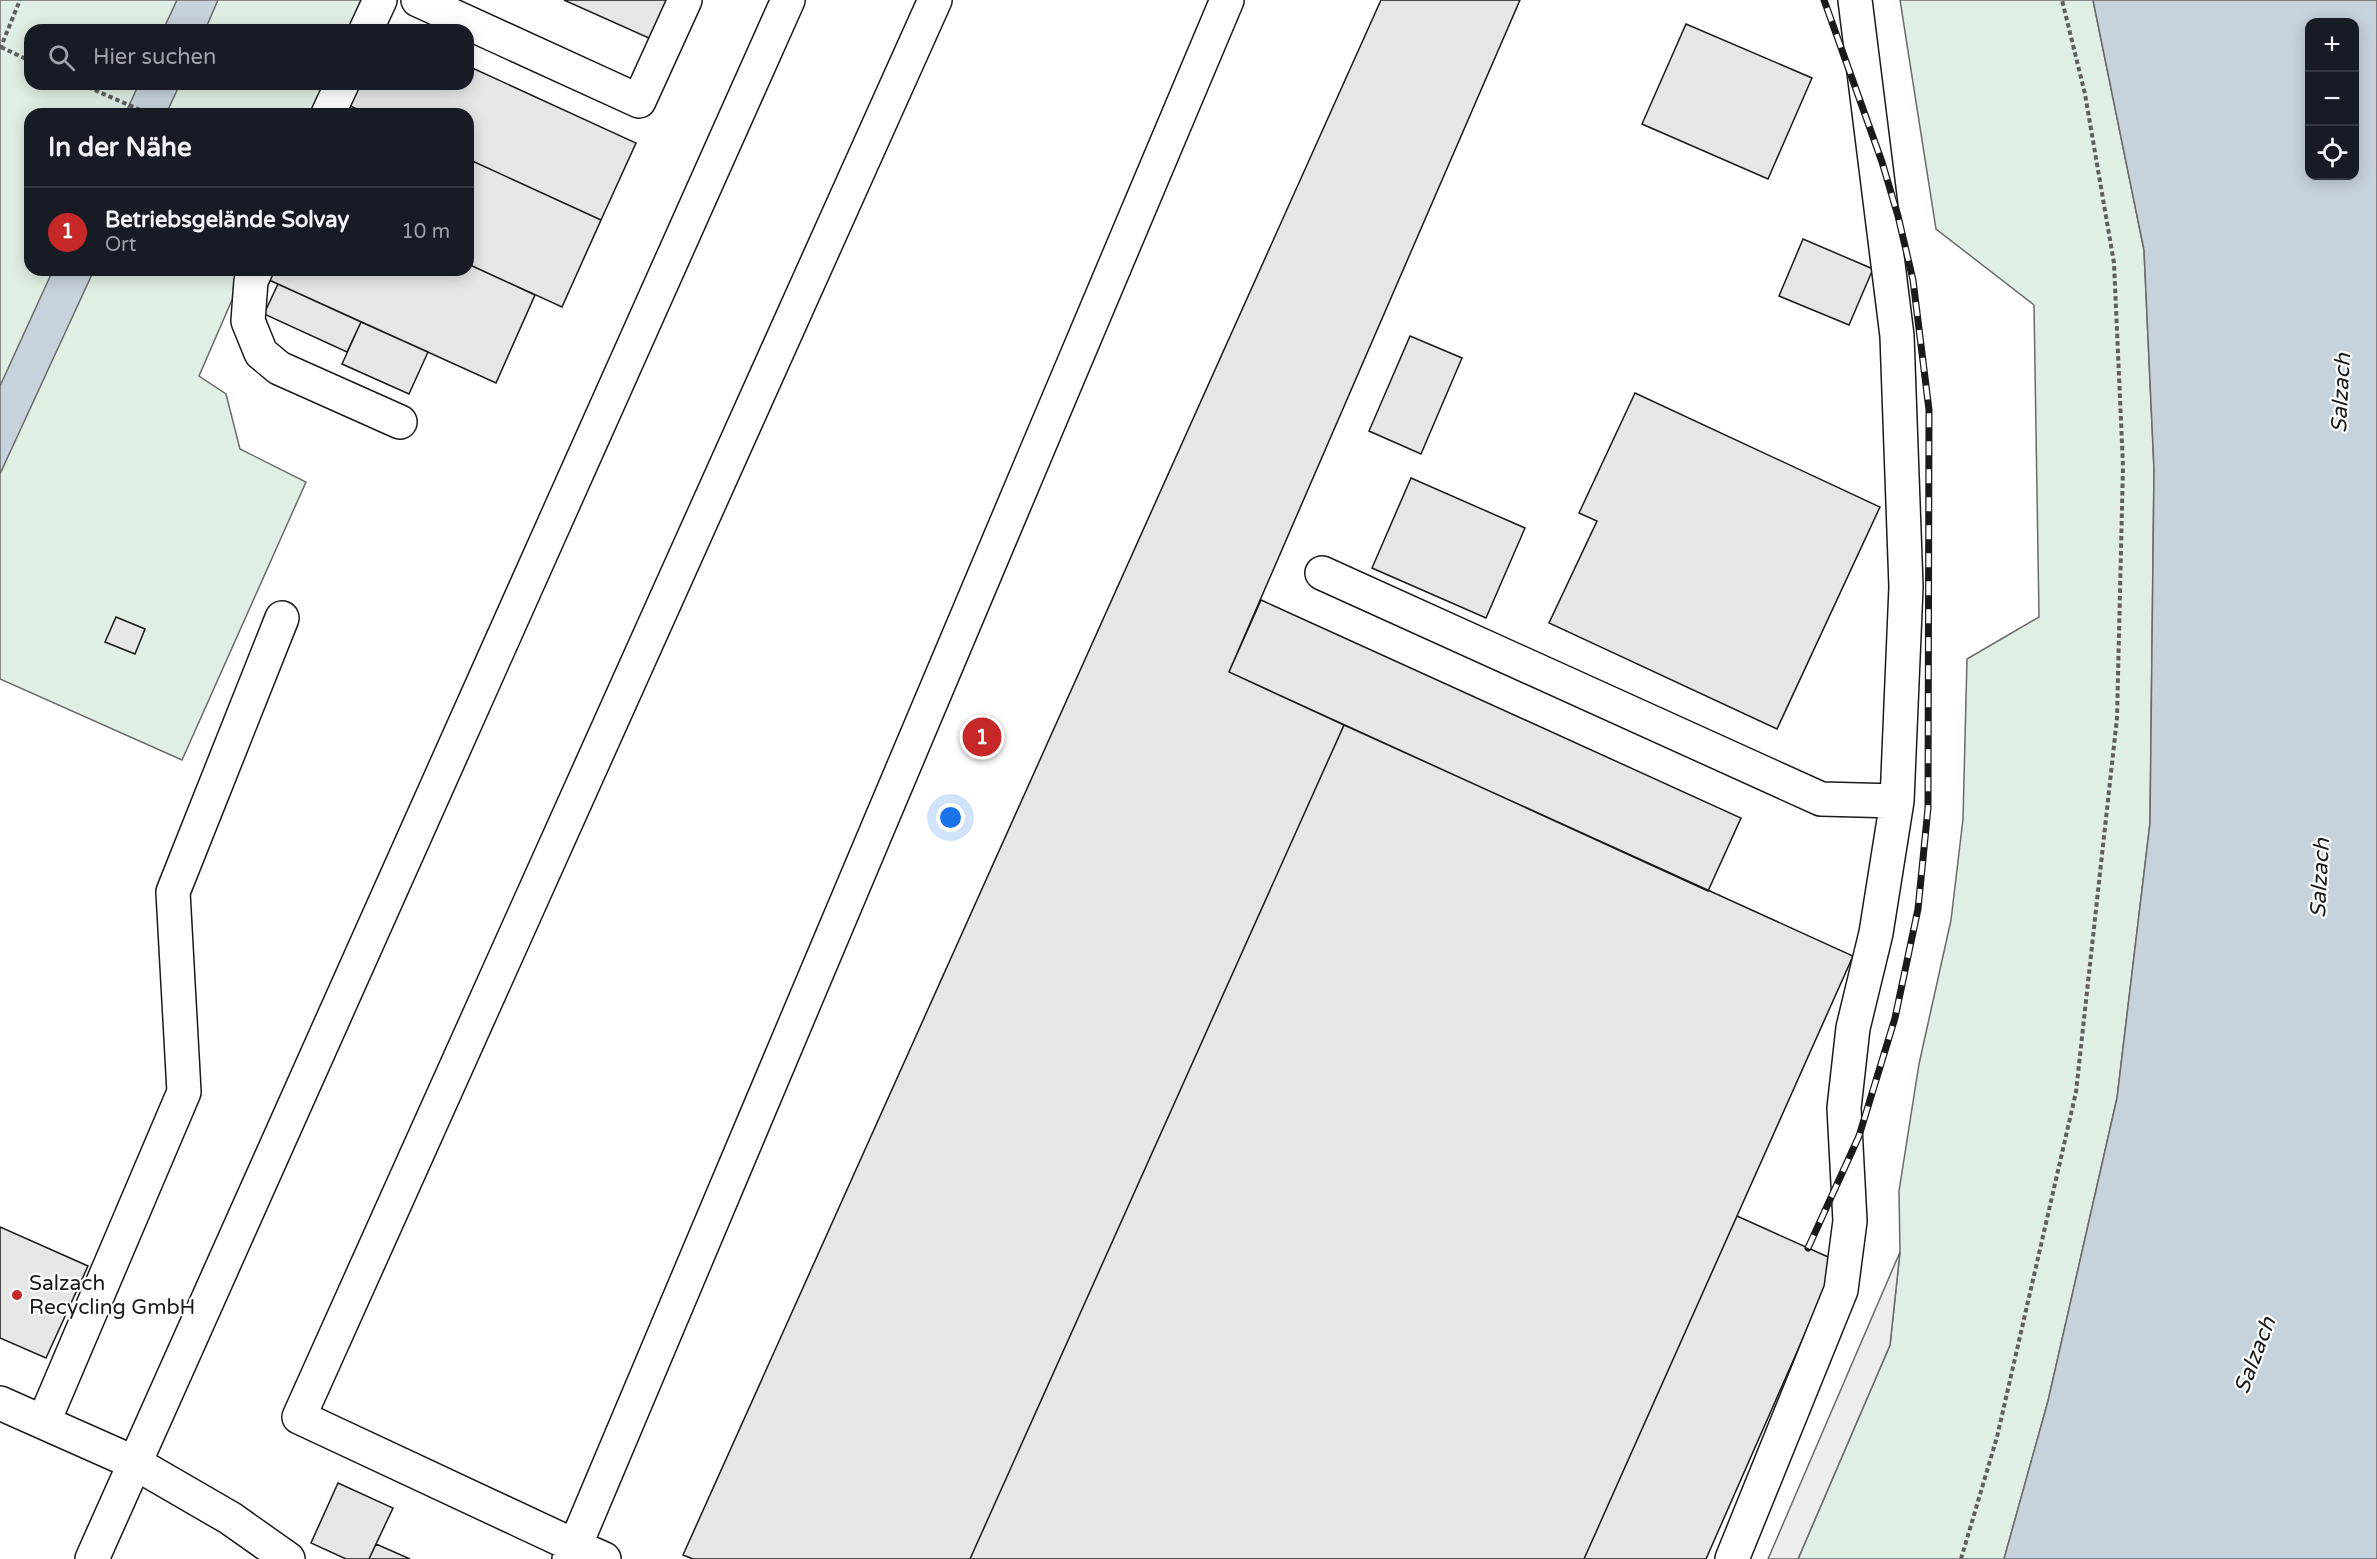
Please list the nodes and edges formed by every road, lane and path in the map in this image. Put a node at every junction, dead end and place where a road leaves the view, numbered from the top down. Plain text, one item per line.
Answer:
1 (20, 0) edge
2 (380, 0) edge
3 (418, 0) edge
4 (685, 0) edge
5 (788, 0) edge
6 (935, 0) edge
7 (1227, 0) edge
8 (1855, 0) edge
9 (2062, 0) edge
10 (369, 24) edge
11 (471, 24) edge
12 (474, 26) edge
13 (0, 48) edge
14 (24, 58) edge
15 (95, 90) edge
16 (339, 90) edge
17 (136, 108) edge
18 (331, 108) edge
19 (253, 276) edge
20 (400, 422) dead end
21 (1322, 573) dead end
22 (282, 618) dead end
23 (1897, 801) junction
24 (0, 1403) edge
25 (44, 1421) junction
26 (135, 1463) junction
27 (572, 1552) edge
28 (92, 1559) edge
29 (288, 1559) edge
30 (604, 1559) edge
31 (1732, 1559) edge
32 (1961, 1559) edge

1 - 13 path
2 - 10 lane
3 - 11 lane
4 - 12 lane
5 - 26 lane
6 - 27 lane
7 - 27 lane
8 - 23 lane
9 - 32 path
13 - 14 path
15 - 17 path
16 - 18 lane
19 - 20 lane
21 - 23 lane
22 - 25 lane
23 - 31 lane
24 - 25 lane
25 - 26 lane
26 - 28 lane
26 - 29 lane
27 - 30 lane

